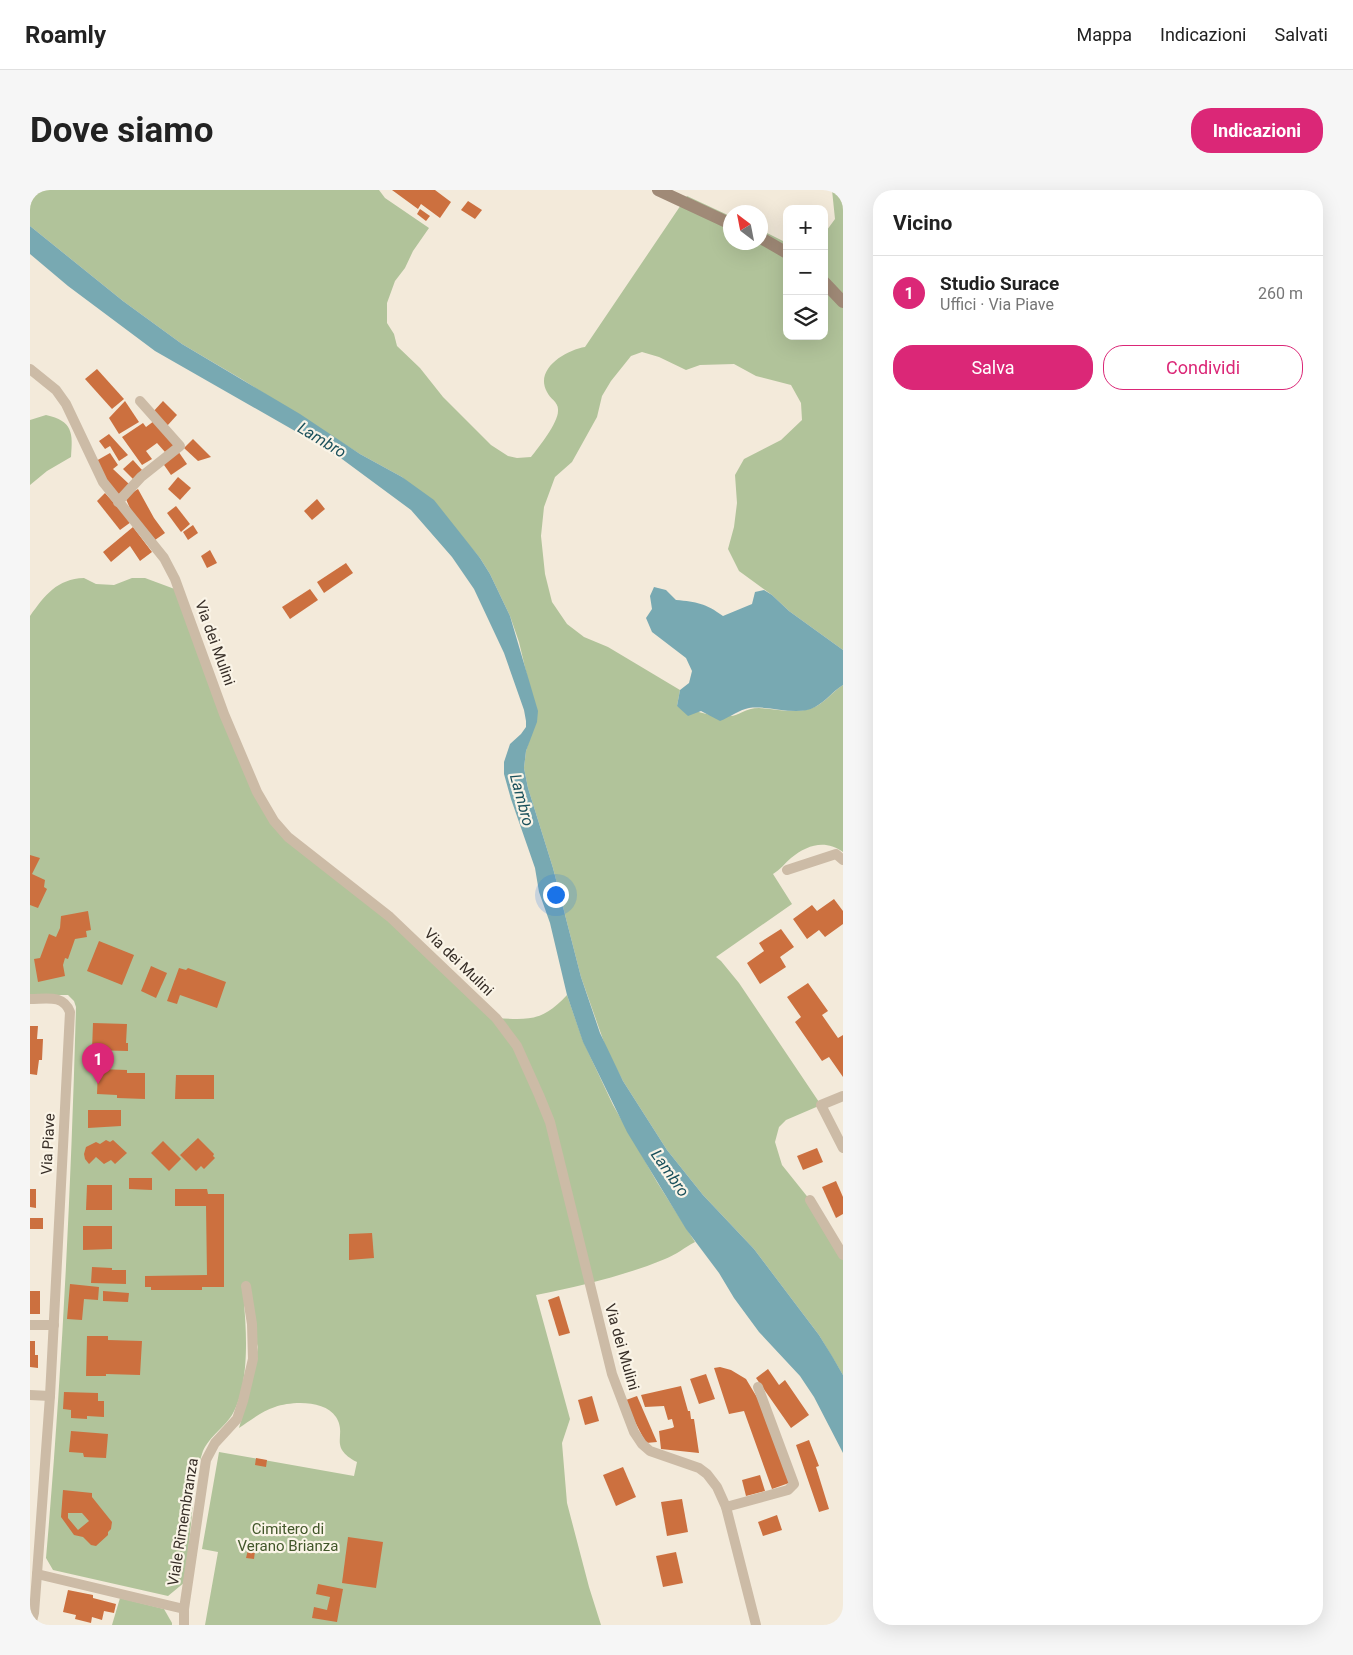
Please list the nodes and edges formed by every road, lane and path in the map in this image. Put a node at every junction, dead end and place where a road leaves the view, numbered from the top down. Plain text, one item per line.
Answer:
1 (658, 190) edge
2 (723, 221) edge
3 (768, 242) edge
4 (783, 251) edge
5 (828, 286) edge
6 (843, 302) edge
7 (30, 369) edge
8 (140, 401) dead end
9 (118, 502) junction
10 (843, 860) edge
11 (787, 870) dead end
12 (30, 999) edge
13 (843, 1096) edge
14 (843, 1148) edge
15 (810, 1200) dead end
16 (843, 1255) edge
17 (246, 1286) dead end
18 (30, 1325) edge
19 (54, 1325) junction
20 (758, 1387) dead end
21 (30, 1395) edge
22 (50, 1396) junction
23 (726, 1507) junction
24 (37, 1574) junction
25 (184, 1609) junction
26 (32, 1613) edge
27 (31, 1625) edge
28 (184, 1625) edge
29 (756, 1625) edge

1 - 2 street
3 - 4 street
5 - 6 street
7 - 9 street, Via dei Mulini
8 - 9 street
9 - 23 street, Via dei Mulini
10 - 11 street
12 - 19 street, Via Piave
13 - 14 street
15 - 16 street
17 - 25 street, Viale Rimembranza
18 - 19 street
19 - 22 street, Via Piave
20 - 23 street
21 - 22 street
22 - 24 street, Via Piave
23 - 29 street, Via dei Mulini
24 - 25 street
24 - 26 street, Via Piave
25 - 28 street, Viale Rimembranza
26 - 27 street, Via Piave

